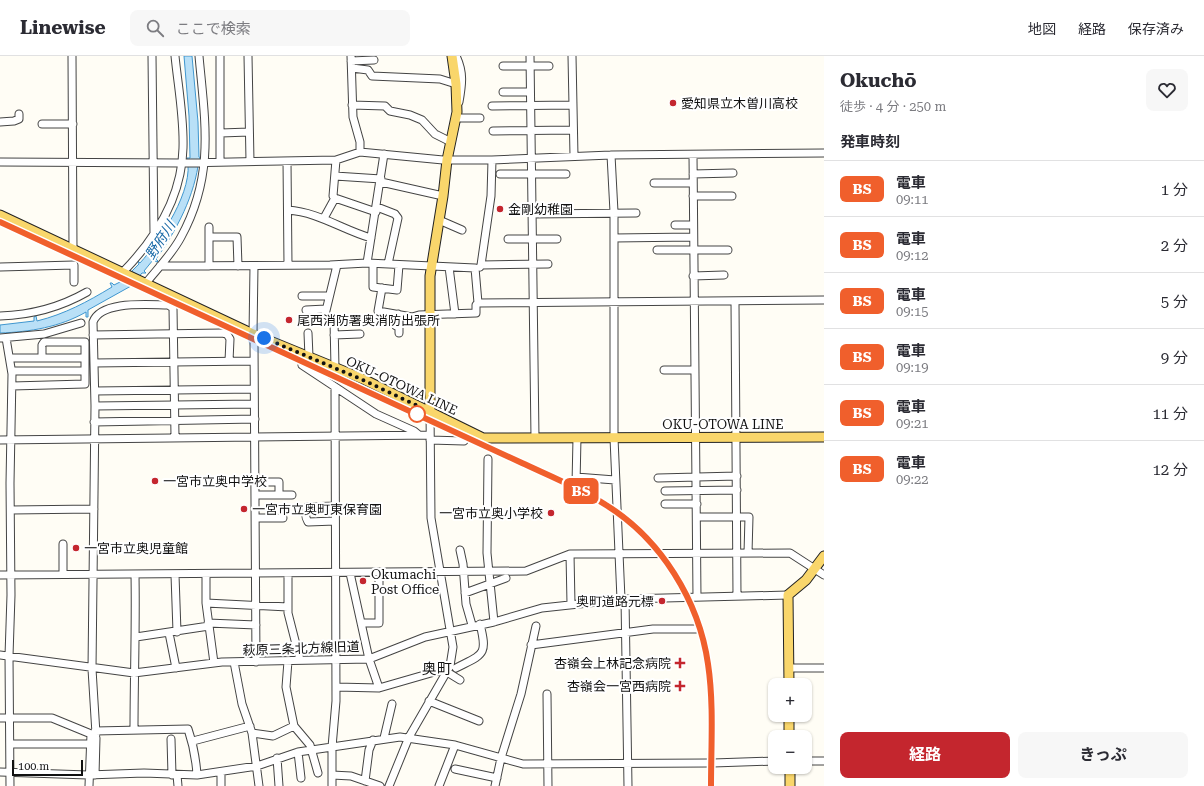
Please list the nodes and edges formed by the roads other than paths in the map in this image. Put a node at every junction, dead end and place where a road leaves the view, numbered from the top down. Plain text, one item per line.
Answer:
1 (72, 56) edge
2 (152, 56) edge
3 (175, 56) edge
4 (199, 56) edge
5 (220, 56) edge
6 (248, 56) edge
7 (452, 56) edge
8 (456, 56) edge
9 (530, 56) edge
10 (572, 56) edge
11 (374, 60) dead end
12 (351, 62) edge
13 (503, 66) dead end
14 (530, 66) junction
15 (549, 66) dead end
16 (456, 84) junction
17 (503, 92) dead end
18 (530, 92) junction
19 (352, 105) junction
20 (530, 105) junction
21 (492, 106) dead end
22 (573, 106) junction
23 (19, 114) dead end
24 (456, 115) junction
25 (480, 118) dead end
26 (0, 122) edge
27 (42, 124) dead end
28 (73, 124) junction
29 (531, 130) junction
30 (573, 130) junction
31 (493, 131) dead end
32 (249, 132) junction
33 (221, 133) junction
34 (451, 142) junction
35 (360, 152) junction
36 (824, 153) edge
37 (384, 154) junction
38 (693, 155) junction
39 (574, 156) junction
40 (611, 156) junction
41 (531, 158) junction
42 (336, 160) junction
43 (447, 160) junction
44 (492, 160) junction
45 (250, 161) junction
46 (286, 161) junction
47 (0, 162) edge
48 (73, 162) junction
49 (154, 162) junction
50 (205, 162) junction
51 (220, 162) junction
52 (182, 163) junction
53 (733, 173) dead end
54 (500, 174) dead end
55 (532, 174) junction
56 (566, 174) dead end
57 (693, 174) junction
58 (335, 176) junction
59 (381, 180) junction
60 (654, 183) dead end
61 (693, 183) junction
62 (443, 196) junction
63 (693, 196) junction
64 (732, 196) dead end
65 (335, 198) junction
66 (376, 209) junction
67 (288, 210) junction
68 (614, 212) junction
69 (636, 213) dead end
70 (532, 214) junction
71 (0, 215) edge
72 (324, 218) junction
73 (439, 220) junction
74 (675, 225) dead end
75 (692, 225) junction
76 (209, 227) dead end
77 (462, 230) dead end
78 (154, 234) junction
79 (209, 237) junction
80 (693, 237) junction
81 (372, 238) junction
82 (614, 238) junction
83 (508, 239) dead end
84 (533, 239) junction
85 (557, 239) dead end
86 (73, 248) junction
87 (657, 250) dead end
88 (693, 250) junction
89 (728, 250) dead end
90 (370, 263) junction
91 (388, 264) junction
92 (548, 264) dead end
93 (288, 265) junction
94 (337, 265) junction
95 (398, 265) junction
96 (533, 265) junction
97 (160, 266) junction
98 (209, 266) junction
99 (238, 266) junction
100 (254, 266) junction
101 (478, 266) junction
102 (0, 267) edge
103 (432, 267) junction
104 (449, 267) junction
105 (123, 272) junction
106 (724, 275) dead end
107 (693, 276) junction
108 (74, 282) dead end
109 (146, 283) junction
110 (382, 288) junction
111 (87, 292) dead end
112 (302, 296) dead end
113 (329, 296) junction
114 (824, 300) edge
115 (694, 302) junction
116 (735, 302) junction
117 (478, 303) junction
118 (533, 303) junction
119 (614, 303) junction
120 (326, 309) junction
121 (306, 310) dead end
122 (398, 314) junction
123 (429, 315) junction
124 (459, 315) junction
125 (0, 316) edge
126 (324, 319) junction
127 (305, 320) dead end
128 (334, 321) junction
129 (366, 321) dead end
130 (80, 323) dead end
131 (174, 333) junction
132 (308, 333) dead end
133 (398, 333) dead end
134 (360, 334) dead end
135 (93, 335) junction
136 (334, 335) junction
137 (3, 338) edge
138 (253, 338) junction
139 (309, 357) junction
140 (10, 358) junction
141 (42, 358) junction
142 (85, 358) junction
143 (175, 361) junction
144 (229, 361) junction
145 (254, 361) junction
146 (94, 363) junction
147 (302, 365) dead end
148 (335, 368) junction
149 (664, 370) dead end
150 (694, 370) junction
151 (12, 371) junction
152 (85, 371) junction
153 (12, 386) junction
154 (335, 388) junction
155 (175, 389) junction
156 (254, 389) junction
157 (95, 391) junction
158 (254, 404) junction
159 (175, 405) junction
160 (95, 406) junction
161 (430, 411) junction
162 (254, 419) junction
163 (175, 420) junction
164 (94, 422) junction
165 (419, 435) junction
166 (335, 436) junction
167 (824, 436) edge
168 (175, 437) junction
169 (255, 437) junction
170 (93, 438) junction
171 (430, 438) junction
172 (535, 438) junction
173 (576, 438) junction
174 (614, 438) junction
175 (695, 438) junction
176 (737, 438) junction
177 (0, 440) edge
178 (11, 440) junction
179 (464, 441) dead end
180 (488, 459) dead end
181 (737, 476) junction
182 (658, 478) dead end
183 (696, 478) junction
184 (615, 480) junction
185 (255, 482) junction
186 (737, 490) junction
187 (665, 491) dead end
188 (696, 491) junction
189 (256, 495) junction
190 (279, 495) junction
191 (292, 495) dead end
192 (664, 504) dead end
193 (697, 504) junction
194 (335, 506) junction
195 (94, 509) junction
196 (11, 510) junction
197 (697, 517) junction
198 (738, 517) junction
199 (256, 518) junction
200 (283, 518) dead end
201 (335, 521) junction
202 (63, 544) dead end
203 (460, 550) dead end
204 (697, 553) junction
205 (737, 553) junction
206 (748, 553) junction
207 (570, 554) junction
208 (620, 555) junction
209 (824, 556) edge
210 (815, 570) junction
211 (489, 571) junction
212 (440, 572) junction
213 (463, 572) junction
214 (350, 573) junction
215 (379, 573) junction
216 (63, 574) junction
217 (175, 574) junction
218 (206, 574) junction
219 (256, 574) junction
220 (288, 574) junction
221 (336, 574) junction
222 (0, 575) edge
223 (11, 575) junction
224 (94, 575) junction
225 (135, 575) junction
226 (824, 575) edge
227 (506, 578) dead end
228 (491, 584) junction
229 (466, 593) junction
230 (788, 595) junction
231 (737, 596) junction
232 (697, 597) junction
233 (623, 599) junction
234 (206, 603) junction
235 (256, 604) junction
236 (571, 604) junction
237 (288, 607) junction
238 (494, 622) junction
239 (361, 623) junction
240 (209, 625) junction
241 (256, 625) junction
242 (476, 625) junction
243 (536, 626) dead end
244 (696, 629) dead end
245 (450, 631) junction
246 (173, 632) junction
247 (626, 633) junction
248 (136, 637) junction
249 (531, 645) junction
250 (0, 655) edge
251 (9, 656) junction
252 (369, 658) junction
253 (336, 659) junction
254 (300, 660) junction
255 (288, 661) junction
256 (234, 662) junction
257 (256, 662) junction
258 (214, 663) junction
259 (176, 668) junction
260 (789, 668) junction
261 (824, 668) edge
262 (92, 669) junction
263 (451, 669) junction
264 (134, 673) junction
265 (789, 678) edge
266 (458, 679) dead end
267 (336, 687) junction
268 (379, 688) junction
269 (547, 694) dead end
270 (429, 701) junction
271 (392, 704) dead end
272 (0, 718) edge
273 (10, 718) junction
274 (479, 721) dead end
275 (294, 726) junction
276 (134, 730) junction
277 (251, 730) junction
278 (94, 733) junction
279 (410, 737) junction
280 (384, 738) junction
281 (171, 739) dead end
282 (373, 740) junction
283 (193, 741) junction
284 (10, 744) junction
285 (91, 744) junction
286 (455, 745) junction
287 (332, 747) junction
288 (312, 750) junction
289 (298, 752) junction
290 (276, 758) junction
291 (501, 758) junction
292 (768, 761) edge
293 (812, 761) edge
294 (824, 761) edge
295 (628, 763) junction
296 (547, 764) junction
297 (257, 766) junction
298 (455, 769) dead end
299 (0, 772) edge
300 (10, 772) junction
301 (221, 772) junction
302 (318, 773) dead end
303 (332, 774) junction
304 (790, 774) edge
305 (92, 775) junction
306 (175, 775) junction
307 (197, 775) junction
308 (301, 778) dead end
309 (497, 778) junction
310 (365, 781) junction
311 (10, 786) edge
312 (89, 786) edge
313 (178, 786) edge
314 (221, 786) edge
315 (258, 786) edge
316 (279, 786) edge
317 (332, 786) edge
318 (380, 786) edge
319 (389, 786) edge
320 (439, 786) edge
321 (495, 786) edge
322 (548, 786) edge
323 (628, 786) edge
324 (790, 786) edge

1 - 28 street
2 - 49 street
3 - 52 street
4 - 50 street
5 - 33 street
6 - 32 street
7 - 16 main road
8 - 24 street
9 - 14 street
10 - 22 street
11 - 12 street
12 - 16 street
12 - 19 street
13 - 14 street
14 - 15 street
14 - 18 street
16 - 24 main road
17 - 18 street
18 - 20 street
19 - 34 street
19 - 35 street
20 - 21 street
20 - 22 street
20 - 29 street
22 - 30 street
23 - 26 street
24 - 25 street
24 - 34 main road
27 - 28 street
28 - 48 street
29 - 30 street
29 - 31 street
29 - 41 street
30 - 39 street
32 - 33 street
32 - 45 street
33 - 51 street
34 - 43 main road
35 - 37 street
35 - 42 street
36 - 38 street
37 - 43 street
37 - 59 street
38 - 40 street
38 - 57 street
39 - 40 street
39 - 41 street
40 - 68 street
41 - 44 street
41 - 55 street
42 - 46 street
42 - 58 street
43 - 44 street
43 - 62 main road
44 - 101 street
45 - 46 street
45 - 51 street
46 - 67 street
47 - 48 street
48 - 49 street
48 - 86 street
49 - 52 street
49 - 78 street
50 - 51 street
50 - 52 street
50 - 97 street
52 - 78 street
53 - 57 street
54 - 55 street
55 - 56 street
55 - 70 street
57 - 61 street
58 - 59 street
58 - 65 street
59 - 62 street
59 - 66 street
60 - 61 street
61 - 63 street
62 - 73 main road
63 - 64 street
63 - 75 street
65 - 66 street
65 - 72 street
66 - 81 street
66 - 91 street
67 - 72 street
67 - 93 street
68 - 69 street
68 - 70 street
68 - 82 street
70 - 84 street
71 - 86 main road, OKU-OTOWA LINE
72 - 81 street
73 - 77 street
73 - 103 main road
74 - 75 street
75 - 80 street
76 - 79 street
78 - 105 street
79 - 98 street
79 - 99 street
80 - 82 street
80 - 88 street
81 - 90 street
82 - 119 street
83 - 84 street
84 - 85 street
84 - 96 street
86 - 105 main road, OKU-OTOWA LINE
87 - 88 street
88 - 89 street
88 - 107 street
90 - 91 street
90 - 94 street
90 - 110 street
91 - 95 street
92 - 96 street
93 - 94 street
93 - 100 street
94 - 113 street
95 - 103 street
95 - 110 street
96 - 101 street
96 - 118 street
97 - 98 street
97 - 109 street
98 - 99 street
99 - 100 street
100 - 138 street
101 - 104 street
101 - 117 street
102 - 108 street
103 - 104 street
103 - 123 main road
104 - 124 street
105 - 109 main road, OKU-OTOWA LINE
106 - 107 street
107 - 115 street
109 - 138 main road, OKU-OTOWA LINE
110 - 122 street
111 - 125 street
112 - 113 street
113 - 120 street
114 - 116 street
115 - 116 street
115 - 119 street
115 - 150 street
116 - 176 street
117 - 118 street
117 - 124 street
118 - 119 street
118 - 172 street
119 - 174 street
120 - 121 street
120 - 126 street
122 - 123 street
122 - 133 street
123 - 124 street
123 - 161 main road
126 - 127 street
126 - 128 street
128 - 129 street
128 - 136 street
130 - 137 street
131 - 135 street
131 - 135 street
131 - 143 street
131 - 144 street
132 - 139 street
134 - 136 street
135 - 146 street
136 - 148 street
137 - 140 street
138 - 139 main road, OKU-OTOWA LINE
138 - 145 street
139 - 148 main road, OKU-OTOWA LINE
140 - 141 street
140 - 151 street
141 - 142 street
141 - 142 street
142 - 152 street
143 - 144 street
143 - 146 street
143 - 155 street
144 - 145 street
145 - 156 street
146 - 157 street
147 - 154 street
148 - 161 main road, OKU-OTOWA LINE
149 - 150 street
150 - 175 street
151 - 152 street
151 - 153 street
152 - 153 street
153 - 178 street
154 - 165 street
154 - 166 street
155 - 156 street
155 - 157 street
155 - 159 street
156 - 158 street
157 - 160 street
158 - 159 street
158 - 162 street
159 - 160 street
159 - 163 street
160 - 164 street
161 - 171 street
161 - 172 main road, OKU-OTOWA LINE
162 - 163 street
162 - 169 street
163 - 164 street
163 - 168 street
164 - 170 street
165 - 166 street
165 - 171 street
166 - 169 street
166 - 194 street
167 - 176 main road, OKU-OTOWA LINE
168 - 169 street
168 - 170 street
169 - 185 street
170 - 178 street
170 - 195 street
171 - 179 street
171 - 212 street
172 - 173 main road, OKU-OTOWA LINE
173 - 174 main road, OKU-OTOWA LINE
173 - 184 street
174 - 175 main road, OKU-OTOWA LINE
174 - 184 street
175 - 176 main road, OKU-OTOWA LINE
175 - 183 street
176 - 181 street
177 - 178 street
178 - 196 street
180 - 211 street
181 - 183 street
181 - 186 street
182 - 183 street
183 - 188 street
184 - 208 street
185 - 189 street
185 - 190 street
186 - 188 street
186 - 198 street
187 - 188 street
188 - 193 street
189 - 190 street
189 - 199 street
190 - 191 street
192 - 193 street
193 - 197 street
194 - 201 street
194 - 201 street
195 - 196 street
195 - 224 street
196 - 223 street
197 - 198 street
197 - 204 street
198 - 205 street
198 - 206 street
199 - 200 street
199 - 219 street
201 - 221 street
202 - 216 street
203 - 213 street
204 - 205 street
204 - 208 street
204 - 232 street
205 - 206 street
205 - 231 street
206 - 210 street
207 - 208 street
207 - 211 street
207 - 236 street
208 - 233 street
209 - 210 main road
210 - 226 street
210 - 230 main road
211 - 213 street
211 - 228 street
212 - 213 street
212 - 215 street
212 - 245 street
213 - 229 street
214 - 215 street
214 - 221 street
214 - 239 street
215 - 239 street
216 - 223 street
216 - 224 street
217 - 218 street
217 - 225 street
217 - 246 street
218 - 219 street
218 - 234 street
219 - 220 street
219 - 235 street
220 - 221 street
220 - 237 street
221 - 253 street
222 - 223 street
223 - 251 street
224 - 225 street
224 - 262 street
225 - 248 street
227 - 228 street
228 - 229 street
228 - 238 street
229 - 242 street
230 - 231 street, 萩原三条北方線旧道
230 - 260 main road
231 - 232 street, 萩原三条北方線旧道
232 - 233 street, 萩原三条北方線旧道
233 - 236 street, 萩原三条北方線旧道
233 - 247 street
234 - 235 street
234 - 240 street
235 - 237 street
235 - 241 street
236 - 238 street, 萩原三条北方線旧道
237 - 254 street
238 - 242 street, 萩原三条北方線旧道
239 - 252 street
240 - 241 street
240 - 246 street
240 - 258 street
241 - 257 street
242 - 245 street, 萩原三条北方線旧道
242 - 263 street
243 - 249 street
244 - 247 street
245 - 252 street, 萩原三条北方線旧道
245 - 263 street
246 - 248 street
246 - 259 street
247 - 249 street
247 - 295 street
248 - 264 street
249 - 291 street
250 - 251 street, 萩原三条北方線旧道
251 - 262 street, 萩原三条北方線旧道
251 - 273 street
252 - 253 street, 萩原三条北方線旧道
252 - 268 street
253 - 254 street, 萩原三条北方線旧道
253 - 267 street
254 - 255 street, 萩原三条北方線旧道
255 - 257 street, 萩原三条北方線旧道
255 - 275 street
256 - 257 street, 萩原三条北方線旧道
256 - 258 street, 萩原三条北方線旧道
256 - 277 street
258 - 259 street, 萩原三条北方線旧道
259 - 264 street, 萩原三条北方線旧道
260 - 261 street
260 - 265 main road
262 - 264 street, 萩原三条北方線旧道
262 - 278 street
263 - 266 street
263 - 268 street
263 - 270 street
264 - 276 street
267 - 268 street
267 - 287 street
269 - 296 street
270 - 274 street
270 - 279 street
271 - 280 street
272 - 273 street
273 - 278 street
273 - 284 street
275 - 277 street
275 - 288 street
276 - 278 street
276 - 283 street
277 - 283 street
277 - 297 street
278 - 285 street
278 - 305 street
279 - 280 street
279 - 286 street
279 - 319 street
280 - 282 street
281 - 306 street
282 - 287 street
282 - 310 street
283 - 307 street
284 - 285 street
284 - 300 street
285 - 305 street
286 - 291 street
286 - 320 street
287 - 288 street
287 - 303 street
288 - 289 street
288 - 302 street
289 - 290 street
289 - 308 street
290 - 297 street
290 - 316 street
291 - 296 street
291 - 309 street
292 - 295 street
293 - 294 street
295 - 296 street
295 - 323 street
296 - 322 street
297 - 301 street
297 - 315 street
298 - 309 street
299 - 300 street
300 - 305 street
300 - 311 street
301 - 307 street
301 - 314 street
303 - 310 street
303 - 317 street
304 - 324 main road
305 - 306 street
305 - 312 street
306 - 307 street
306 - 313 street
309 - 321 street
310 - 318 street

